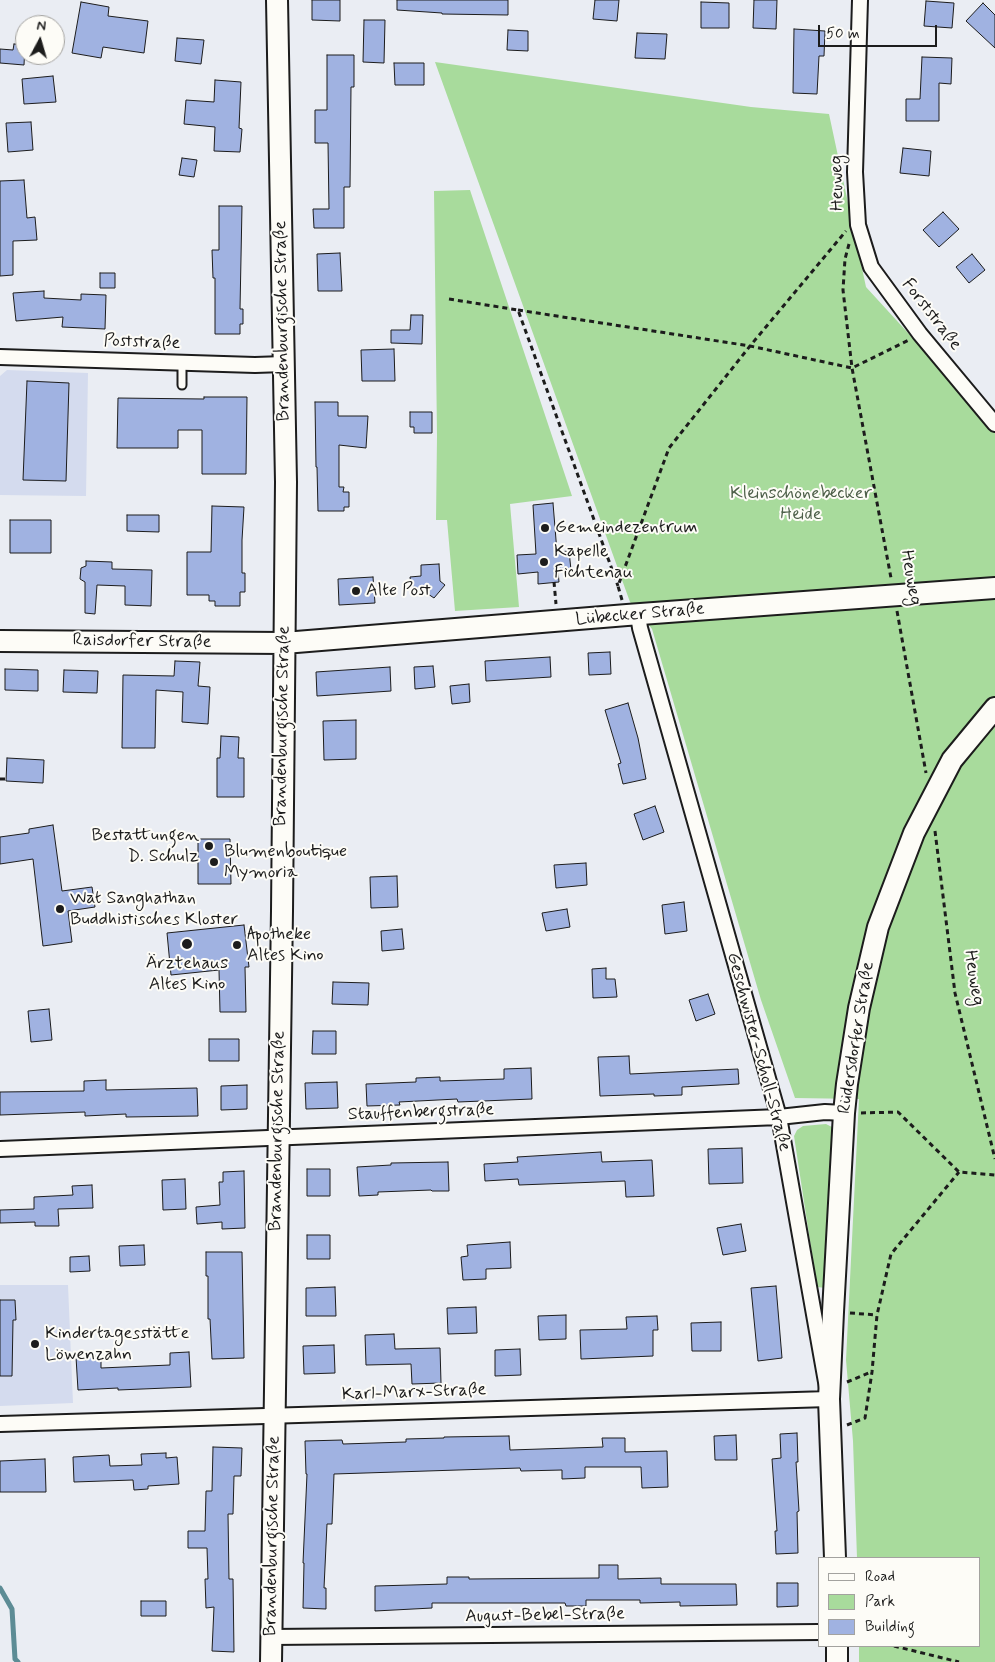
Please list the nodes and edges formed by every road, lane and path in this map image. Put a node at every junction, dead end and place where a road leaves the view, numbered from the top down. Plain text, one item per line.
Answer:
1 (277, 0) edge
2 (860, 0) edge
3 (858, 218) junction
4 (449, 299) dead end
5 (518, 310) junction
6 (920, 334) junction
7 (750, 346) junction
8 (0, 357) edge
9 (182, 363) junction
10 (284, 364) junction
11 (852, 368) junction
12 (182, 385) dead end
13 (995, 424) edge
14 (618, 586) junction
15 (995, 588) edge
16 (894, 595) junction
17 (633, 615) junction
18 (0, 641) edge
19 (284, 644) junction
20 (995, 708) edge
21 (0, 779) edge
22 (6, 779) dead end
23 (931, 798) junction
24 (934, 827) dead end
25 (844, 1113) junction
26 (779, 1117) junction
27 (278, 1138) junction
28 (0, 1149) edge
29 (995, 1160) edge
30 (959, 1172) junction
31 (995, 1174) edge
32 (833, 1312) junction
33 (877, 1315) junction
34 (872, 1372) junction
35 (829, 1395) junction
36 (275, 1416) junction
37 (0, 1424) edge
38 (830, 1426) junction
39 (835, 1557) edge
40 (818, 1632) edge
41 (271, 1637) junction
42 (837, 1647) edge
43 (898, 1647) edge
44 (271, 1662) edge
45 (837, 1662) edge
46 (959, 1662) edge

1 - 10 street, Brandenburgische Straße
2 - 3 street, Heuweg
3 - 6 street, Forststraße
3 - 7 path
3 - 11 path, Heuweg
4 - 5 path
5 - 7 path
5 - 14 path
6 - 11 path
6 - 13 street, Forststraße
7 - 11 path
7 - 14 path
8 - 9 street, Poststraße
9 - 10 street, Poststraße
9 - 12 lane
10 - 19 street, Brandenburgische Straße
11 - 16 path, Heuweg
14 - 17 path
15 - 16 street, Lübecker Straße
16 - 17 street, Lübecker Straße
16 - 23 path, Heuweg
17 - 19 street, Lübecker Straße
17 - 26 street, Geschwister-Scholl-Straße
18 - 19 street, Raisdorfer Straße
19 - 27 street, Brandenburgische Straße
20 - 23 street, Rüdersdorfer Straße
21 - 22 path
23 - 25 street, Rüdersdorfer Straße
24 - 29 path, Heuweg
25 - 26 street, Stauffenbergstraße
25 - 30 path
25 - 32 street, Rüdersdorfer Straße
26 - 27 street, Stauffenbergstraße
26 - 35 street, Geschwister-Scholl-Straße
27 - 28 street, Stauffenbergstraße
27 - 36 street, Brandenburgische Straße
30 - 31 path
30 - 33 path
32 - 33 path
32 - 35 street, Rüdersdorfer Straße
33 - 34 path
34 - 35 path
34 - 38 path
35 - 36 street, Karl-Marx-Straße
35 - 38 street, Geschwister-Scholl-Straße
36 - 37 street, Karl-Marx-Straße
36 - 41 street, Brandenburgische Straße
38 - 39 street, Geschwister-Scholl-Straße
40 - 41 street, August-Bebel-Straße
41 - 44 street, Brandenburgische Straße
42 - 45 street
43 - 46 path

